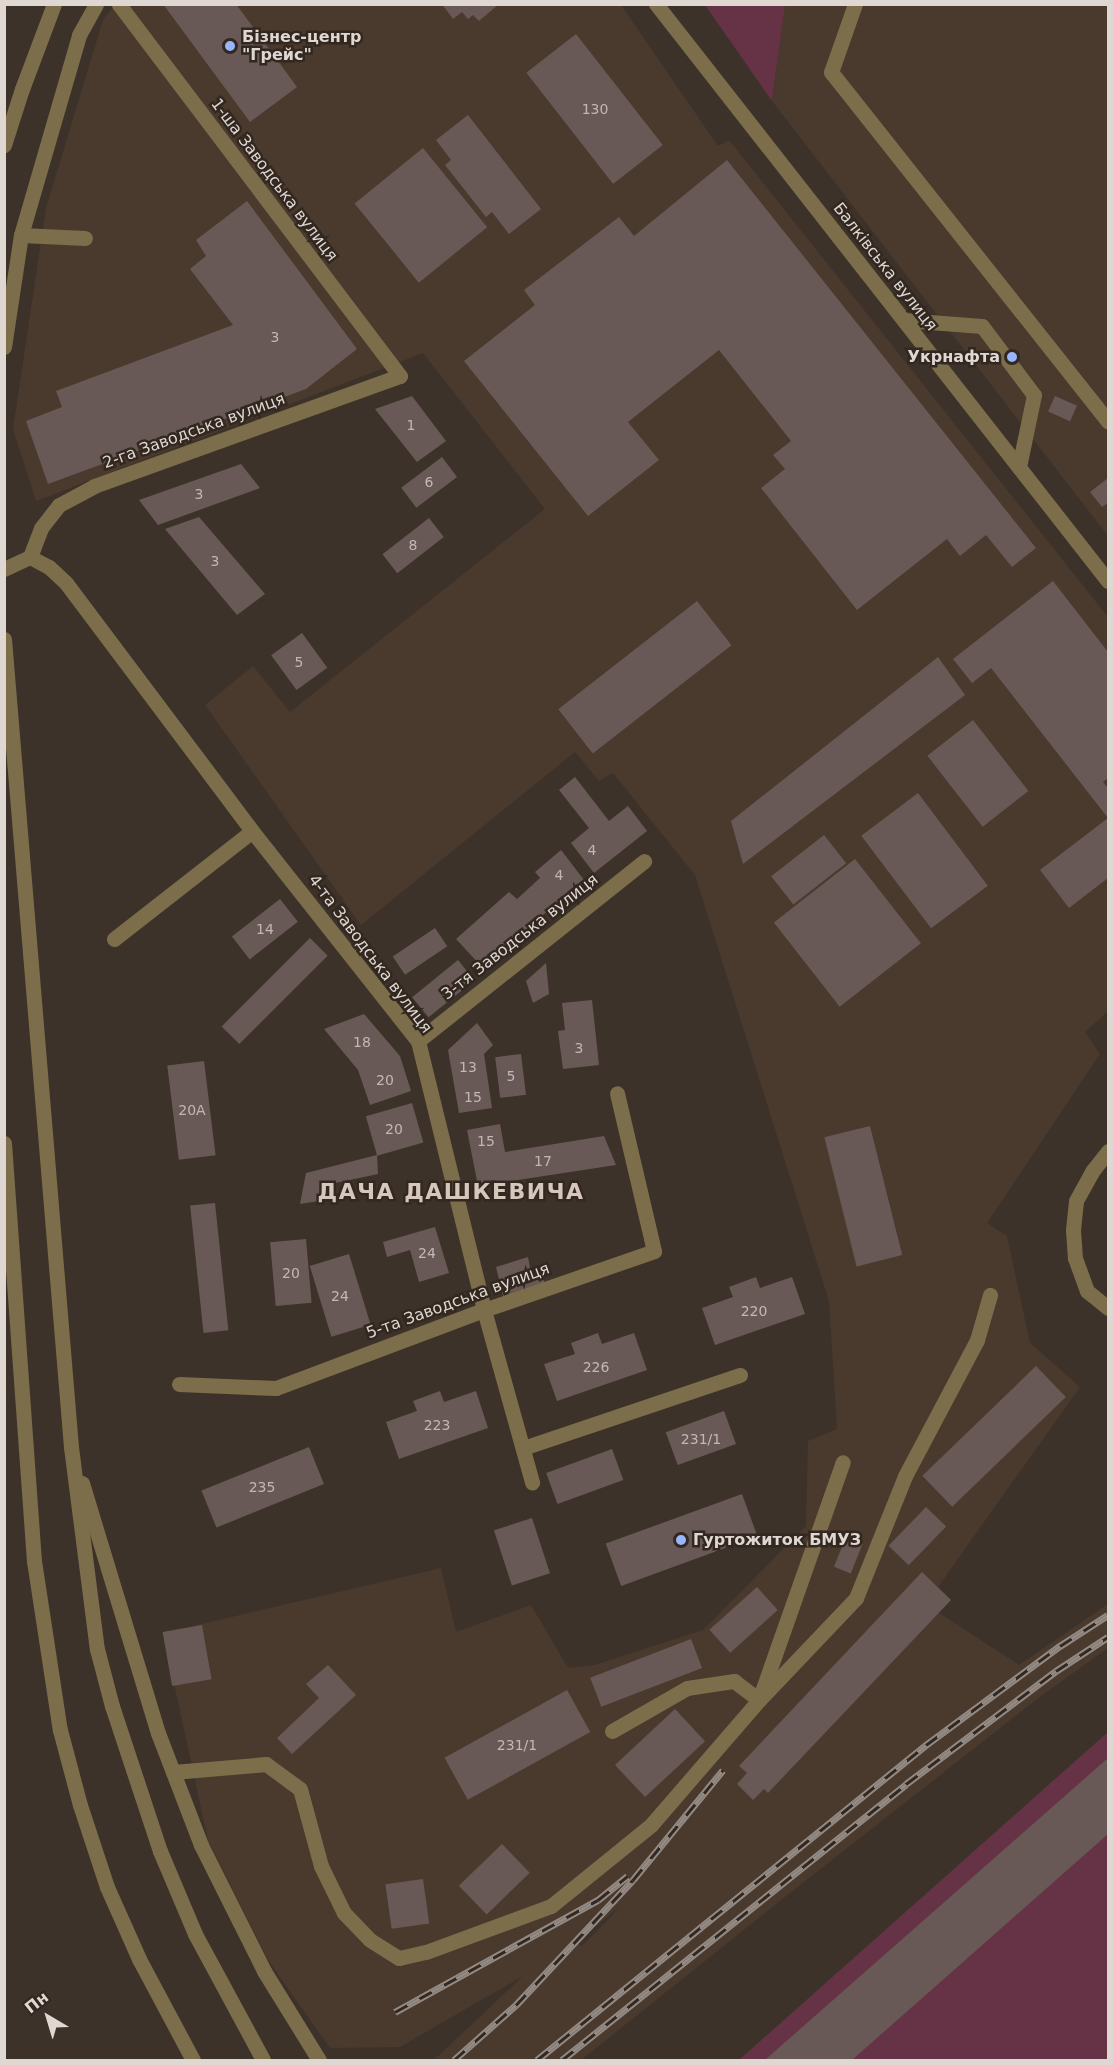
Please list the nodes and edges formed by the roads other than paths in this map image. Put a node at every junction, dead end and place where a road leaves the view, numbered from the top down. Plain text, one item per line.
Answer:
1 (54, 4) edge
2 (96, 4) edge
3 (119, 4) edge
4 (656, 4) edge
5 (855, 4) edge
6 (4, 145) edge
7 (21, 235) junction
8 (85, 238) dead end
9 (904, 320) junction
10 (4, 347) edge
11 (400, 376) joint
12 (1108, 421) edge
13 (1019, 467) junction
14 (30, 557) junction
15 (4, 569) edge
16 (1108, 581) edge
17 (4, 639) edge
18 (252, 831) junction
19 (644, 861) dead end
20 (114, 939) dead end
21 (418, 1041) junction
22 (617, 1093) dead end
23 (4, 1143) edge
24 (1108, 1151) edge
25 (990, 1295) dead end
26 (1108, 1308) edge
27 (484, 1310) junction
28 (740, 1375) dead end
29 (179, 1384) dead end
30 (71, 1447) junction
31 (523, 1448) junction
32 (843, 1462) dead end
33 (532, 1482) dead end
34 (759, 1700) junction
35 (612, 1731) dead end
36 (173, 1772) junction
37 (193, 2061) edge
38 (263, 2061) edge
39 (319, 2061) edge

1 - 6 street
2 - 7 street
3 - 11 street, 1-ша Заводська вулиця
4 - 9 street, Балківська вулиця
5 - 12 street
7 - 8 street
7 - 10 street
9 - 13 street, Балківська вулиця
9 - 13 street
11 - 14 street, 2-га Заводська вулиця
13 - 16 street, Балківська вулиця
14 - 15 street
14 - 18 street, 4-та Заводська вулиця
17 - 30 street
18 - 20 street
18 - 21 street, 4-та Заводська вулиця
19 - 21 street, 3-тя Заводська вулиця
21 - 27 street, 4-та Заводська вулиця
22 - 27 street, 5-та Заводська вулиця
23 - 37 street
24 - 26 street
25 - 34 street
27 - 29 street, 5-та Заводська вулиця
27 - 31 street, 4-та Заводська вулиця
28 - 31 street
30 - 36 street
30 - 38 street
31 - 33 street, 4-та Заводська вулиця
32 - 34 street
34 - 35 street
34 - 36 street
36 - 39 street

